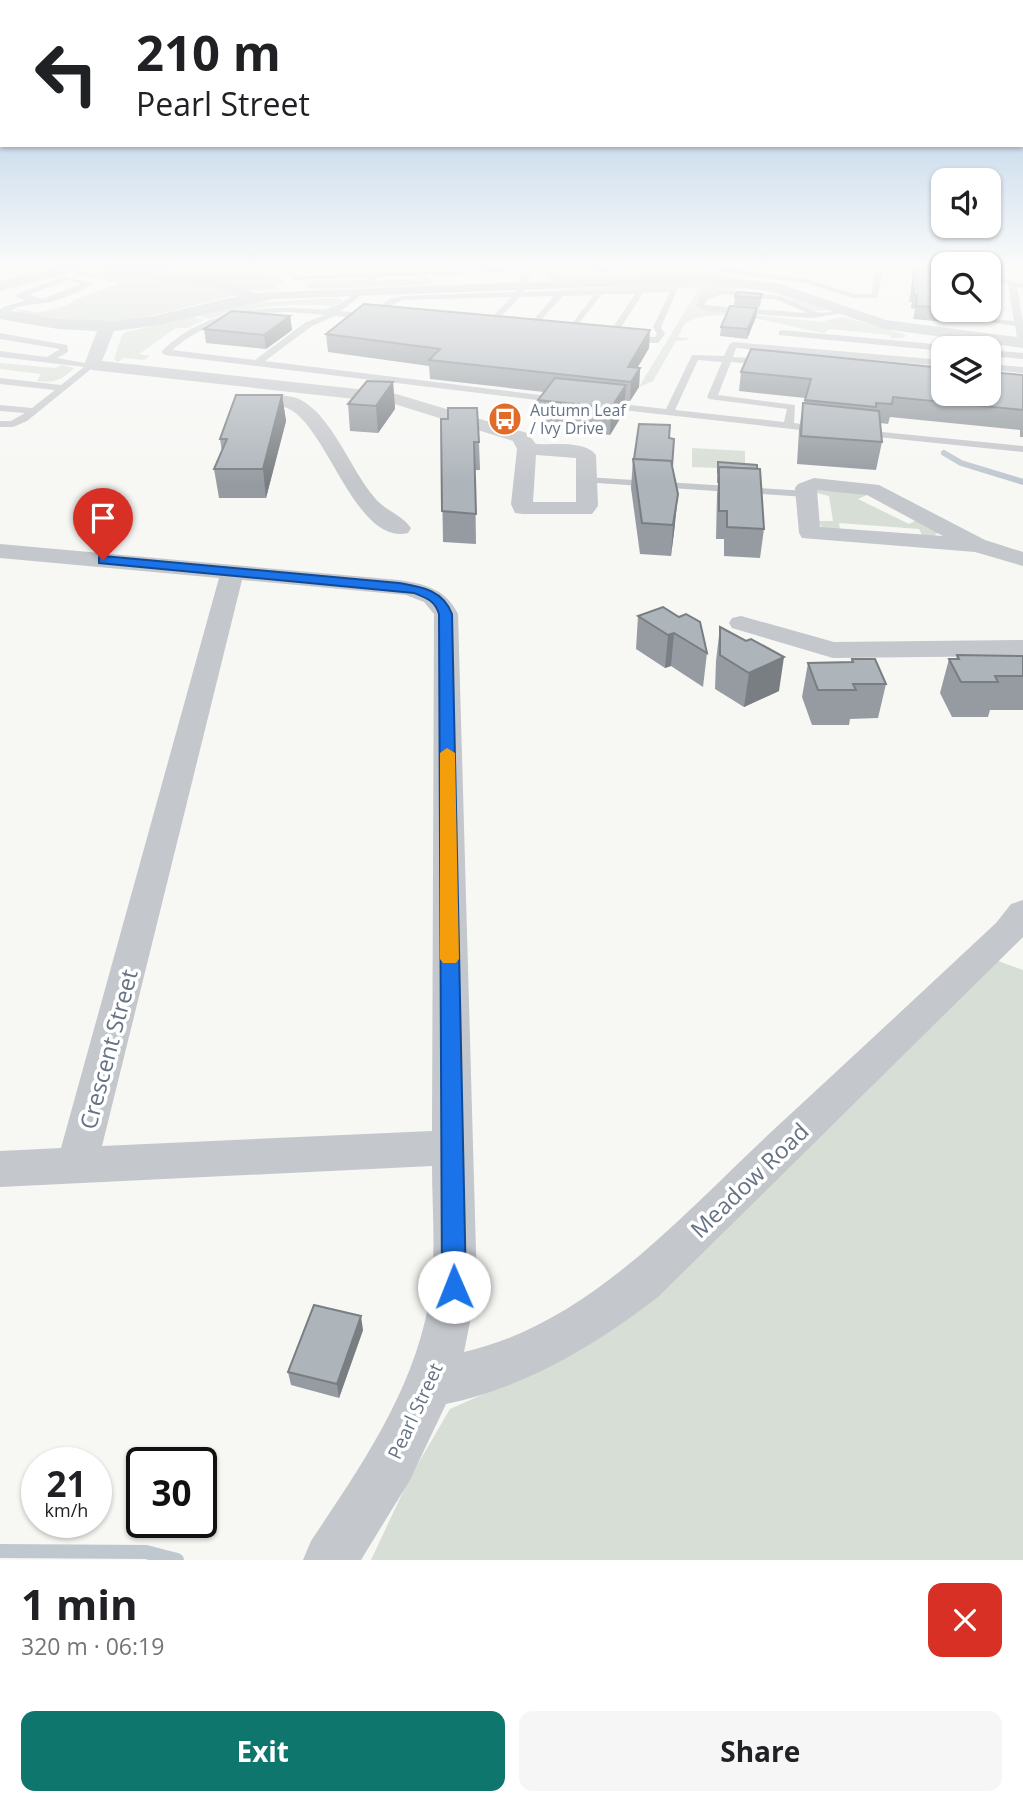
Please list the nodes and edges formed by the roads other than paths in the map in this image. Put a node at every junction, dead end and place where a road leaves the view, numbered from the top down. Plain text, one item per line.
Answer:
1 (6, 338) edge
2 (32, 338) edge
3 (103, 338) edge
4 (184, 338) edge
5 (290, 338) edge
6 (610, 338) edge
7 (659, 338) edge
8 (780, 338) edge
9 (835, 338) edge
10 (919, 338) edge
11 (965, 338) edge
12 (26, 341) junction
13 (915, 345) junction
14 (775, 347) junction
15 (931, 347) edge
16 (1023, 347) edge
17 (1001, 351) edge
18 (0, 354) edge
19 (727, 358) junction
20 (48, 360) junction
21 (257, 363) junction
22 (780, 363) edge
23 (931, 363) edge
24 (913, 364) junction
25 (92, 365) junction
26 (1001, 368) edge
27 (1023, 370) edge
28 (0, 381) edge
29 (64, 388) junction
30 (307, 388) junction
31 (160, 389) dead end
32 (568, 401) edge
33 (293, 403) junction
34 (596, 404) edge
35 (0, 408) edge
36 (34, 411) junction
37 (669, 412) junction
38 (0, 424) edge
39 (788, 426) junction
40 (836, 431) edge
41 (850, 432) edge
42 (527, 449) junction
43 (1023, 449) edge
44 (586, 480) junction
45 (806, 494) junction
46 (400, 528) dead end
47 (977, 545) junction
48 (0, 551) edge
49 (1023, 559) edge
50 (233, 571) junction
51 (741, 623) dead end
52 (1023, 648) edge
53 (1018, 928) edge
54 (451, 1148) junction
55 (77, 1165) junction
56 (0, 1169) edge
57 (432, 1384) junction
58 (330, 1560) edge

1 - 12 lane
2 - 12 lane
3 - 25 street
4 - 21 lane
5 - 21 lane
6 - 7 lane
8 - 14 lane
9 - 13 lane
10 - 13 lane
11 - 16 street
12 - 20 lane
13 - 15 lane
13 - 24 lane
14 - 19 lane
14 - 24 lane
16 - 17 lane
18 - 20 lane
19 - 22 lane
19 - 37 lane
19 - 39 lane
20 - 25 lane
21 - 32 lane
23 - 24 lane
25 - 29 lane
25 - 30 street
26 - 27 lane
28 - 29 lane
29 - 36 lane
30 - 33 street
30 - 42 street
31 - 33 street
33 - 46 street
34 - 37 lane
35 - 36 lane
36 - 38 lane
37 - 39 lane
39 - 40 lane
41 - 43 lane
42 - 44 street
42 - 44 street
44 - 45 lane
45 - 47 street
45 - 47 street
47 - 49 street
48 - 50 street, Pearl Street
50 - 54 street, Pearl Street
50 - 55 street, Crescent Street
51 - 52 street
53 - 57 street, Meadow Road
54 - 55 street
54 - 57 street, Pearl Street
55 - 56 street
57 - 58 street, Pearl Street

